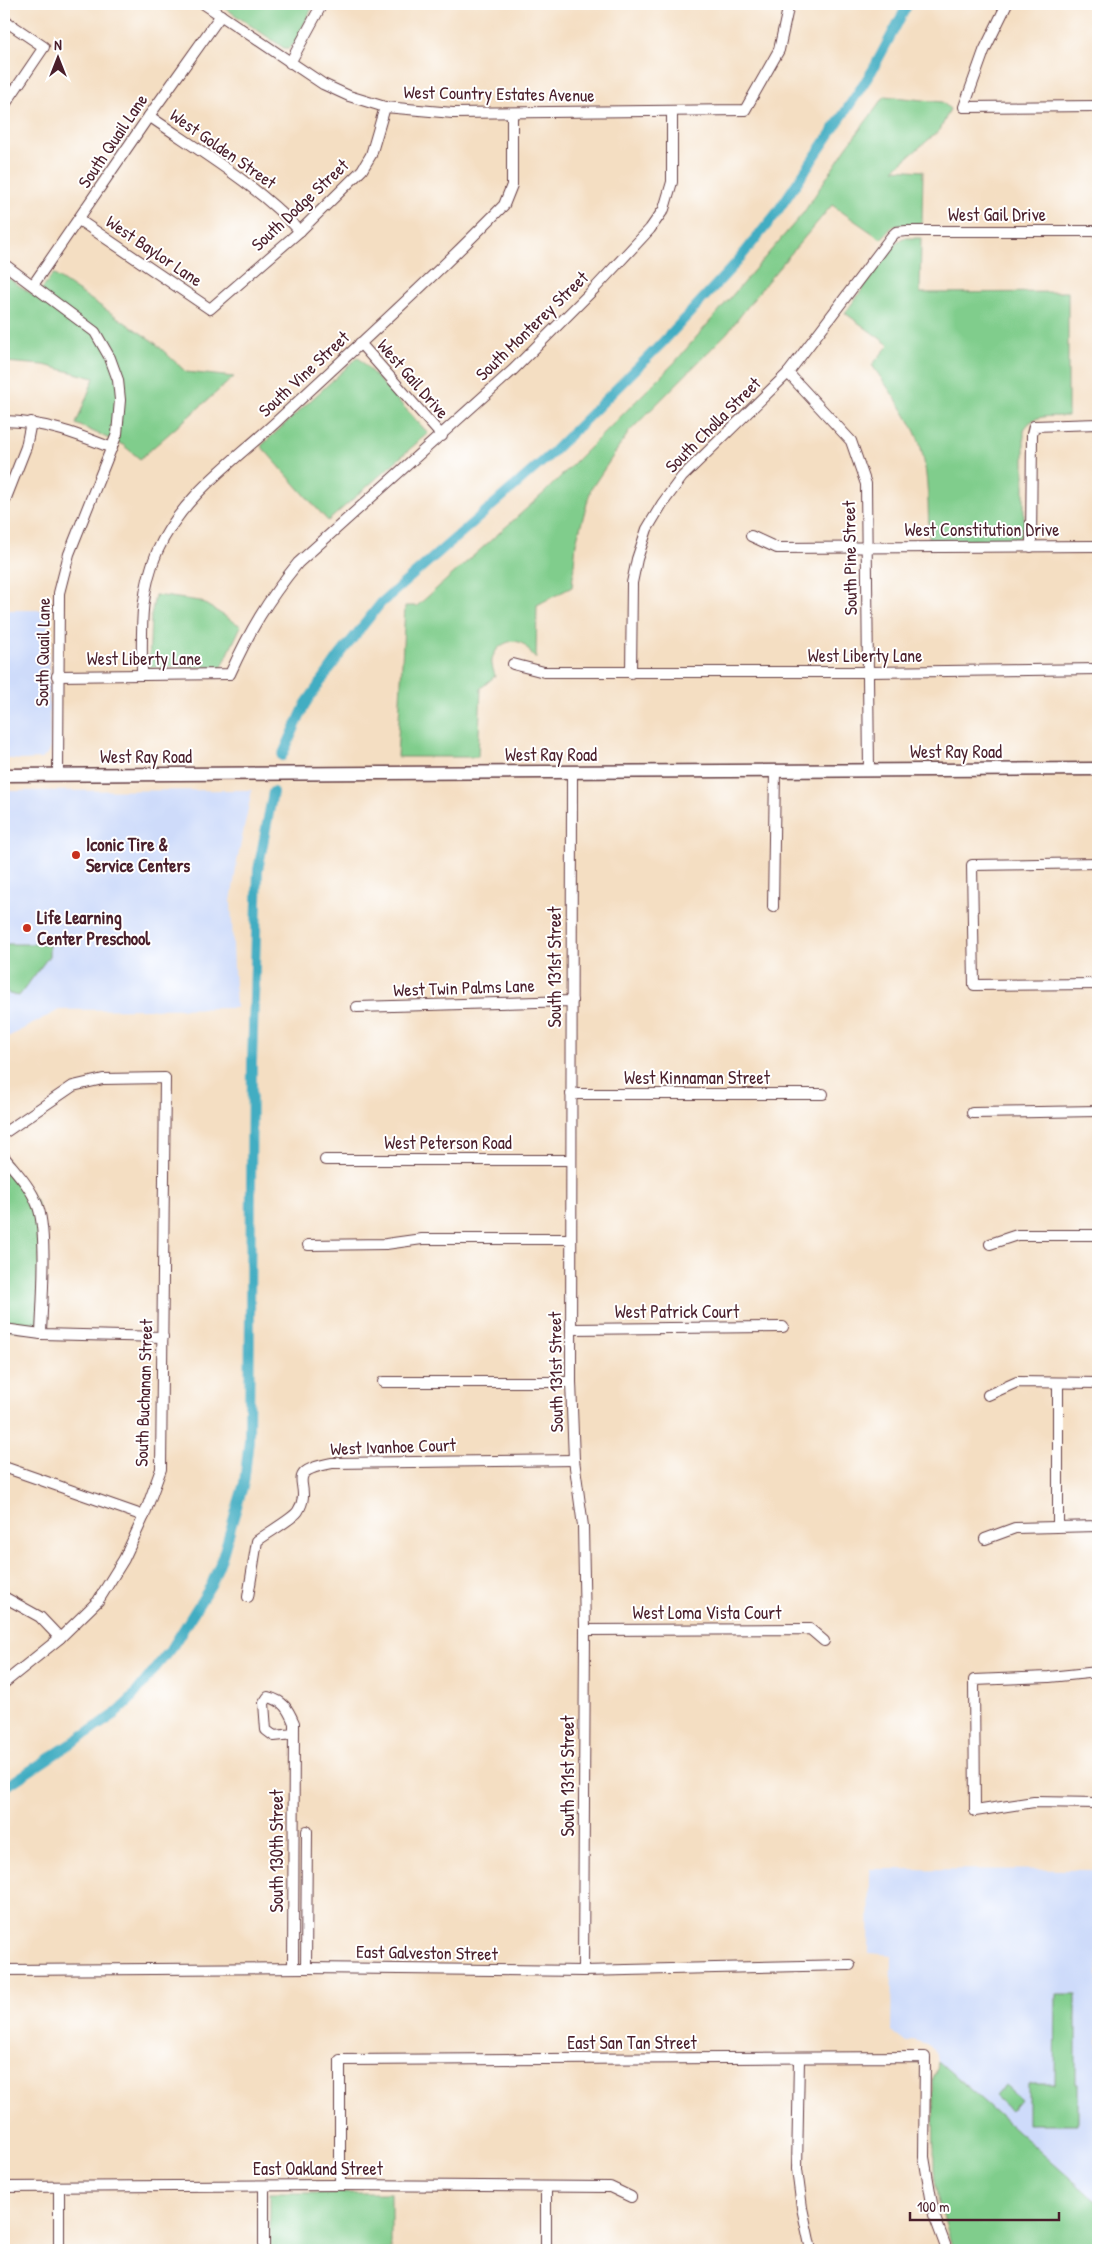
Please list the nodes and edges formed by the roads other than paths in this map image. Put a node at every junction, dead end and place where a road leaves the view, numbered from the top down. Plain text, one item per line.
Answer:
1 (204, 4) edge
2 (322, 4) edge
3 (789, 4) edge
4 (1007, 4) edge
5 (220, 15) junction
6 (4, 20) edge
7 (290, 63) junction
8 (4, 106) edge
9 (1098, 106) edge
10 (385, 107) junction
11 (672, 112) junction
12 (512, 113) junction
13 (149, 116) junction
14 (79, 220) junction
15 (300, 231) junction
16 (1098, 231) edge
17 (896, 232) joint
18 (4, 264) edge
19 (33, 285) junction
20 (210, 309) joint
21 (360, 343) junction
22 (788, 374) junction
23 (4, 421) edge
24 (31, 422) junction
25 (1098, 424) edge
26 (442, 436) junction
27 (112, 448) junction
28 (4, 503) edge
29 (751, 536) dead end
30 (1031, 546) junction
31 (1098, 546) edge
32 (866, 547) junction
33 (513, 664) dead end
34 (1098, 669) edge
35 (868, 672) junction
36 (631, 673) junction
37 (230, 674) joint
38 (142, 675) junction
39 (57, 676) junction
40 (1098, 769) edge
41 (775, 770) junction
42 (869, 770) junction
43 (572, 772) junction
44 (4, 775) edge
45 (58, 775) junction
46 (1098, 863) edge
47 (773, 907) dead end
48 (1098, 984) edge
49 (572, 1001) junction
50 (357, 1007) dead end
51 (571, 1094) junction
52 (823, 1094) dead end
53 (1098, 1111) edge
54 (972, 1113) dead end
55 (4, 1133) edge
56 (4, 1157) edge
57 (325, 1160) dead end
58 (571, 1160) junction
59 (1098, 1235) edge
60 (571, 1239) junction
61 (990, 1244) dead end
62 (308, 1245) dead end
63 (784, 1327) dead end
64 (4, 1329) edge
65 (571, 1329) junction
66 (41, 1334) junction
67 (163, 1337) junction
68 (383, 1382) dead end
69 (570, 1382) junction
70 (1098, 1383) edge
71 (1058, 1384) junction
72 (988, 1395) dead end
73 (574, 1460) junction
74 (4, 1467) edge
75 (144, 1516) junction
76 (1058, 1526) junction
77 (1098, 1526) edge
78 (985, 1539) dead end
79 (4, 1597) edge
80 (248, 1597) dead end
81 (585, 1630) junction
82 (60, 1638) junction
83 (824, 1641) dead end
84 (1098, 1672) edge
85 (4, 1683) edge
86 (294, 1734) dead end
87 (1098, 1803) edge
88 (307, 1831) dead end
89 (850, 1965) dead end
90 (293, 1968) junction
91 (306, 1968) junction
92 (4, 1970) edge
93 (583, 1971) junction
94 (799, 2059) junction
95 (340, 2185) junction
96 (264, 2186) junction
97 (4, 2187) edge
98 (59, 2187) junction
99 (546, 2187) junction
100 (630, 2197) dead end
101 (59, 2250) edge
102 (264, 2250) edge
103 (546, 2250) edge
104 (811, 2250) edge
105 (947, 2250) edge

1 - 5 street, West Country Estates Avenue
2 - 7 street
3 - 11 street
4 - 9 street
5 - 7 street, West Country Estates Avenue
5 - 13 street, South Quail Lane
6 - 8 street
7 - 10 street, West Country Estates Avenue
10 - 12 street, West Country Estates Avenue
10 - 15 street, South Dodge Street
11 - 12 street, West Country Estates Avenue
11 - 26 street, South Monterey Street
12 - 21 street, South Vine Street
13 - 14 street, South Quail Lane
13 - 15 street, West Golden Street
14 - 19 street, South Quail Lane
14 - 20 street, West Baylor Lane
15 - 20 street, South Dodge Street
16 - 17 street, West Gail Drive
17 - 22 street, South Cholla Street
18 - 19 street, South Quail Lane
19 - 27 street, South Quail Lane
21 - 26 street, West Gail Drive
21 - 38 street, South Vine Street
22 - 32 street, South Pine Street
22 - 36 street, South Cholla Street
23 - 24 street
24 - 27 street
24 - 28 street
25 - 30 street
26 - 37 street, South Monterey Street
27 - 39 street, South Quail Lane
29 - 32 street, West Constitution Drive
30 - 31 street, West Constitution Drive
30 - 32 street, West Constitution Drive
32 - 35 street, South Pine Street
33 - 36 street, West Liberty Lane
34 - 35 street, West Liberty Lane
35 - 36 street, West Liberty Lane
35 - 42 street, South Pine Street
37 - 38 street, West Liberty Lane
38 - 39 street, West Liberty Lane
39 - 45 street, South Quail Lane
40 - 42 main road, West Ray Road
41 - 42 main road, West Ray Road
41 - 43 main road, West Ray Road
41 - 47 street
43 - 45 main road, West Ray Road
43 - 49 street, South 131st Street
44 - 45 main road, West Ray Road
46 - 48 street
49 - 50 street, West Twin Palms Lane
49 - 51 street, South 131st Street
51 - 52 street, West Kinnaman Street
51 - 58 street, South 131st Street
53 - 54 street
55 - 67 street, South Buchanan Street
56 - 66 street
57 - 58 street, West Peterson Road
58 - 60 street, South 131st Street
59 - 61 street
60 - 62 street
60 - 65 street, South 131st Street
63 - 65 street, West Patrick Court
64 - 66 street
65 - 69 street, South 131st Street
66 - 67 street
67 - 75 street, South Buchanan Street
68 - 69 street
69 - 73 street, South 131st Street
70 - 71 street
71 - 72 street
71 - 76 street
73 - 80 street, West Ivanhoe Court
73 - 81 street, South 131st Street
74 - 75 street
75 - 82 street, South Buchanan Street
76 - 77 street
76 - 78 street
79 - 82 street
81 - 83 street, West Loma Vista Court
81 - 93 street, South 131st Street
82 - 85 street, South Buchanan Street
84 - 87 street
86 - 90 street, South 130th Street
88 - 91 street
89 - 93 street, East Galveston Street
90 - 91 street, East Galveston Street
90 - 92 street, East Galveston Street
91 - 93 street, East Galveston Street
94 - 95 street, East San Tan Street
94 - 104 street
94 - 105 street, East San Tan Street
95 - 96 street, East Oakland Street
95 - 99 street, East Oakland Street
96 - 98 street, East Oakland Street
96 - 102 street
97 - 98 street, East Oakland Street
98 - 101 street
99 - 100 street, East Oakland Street
99 - 103 street

